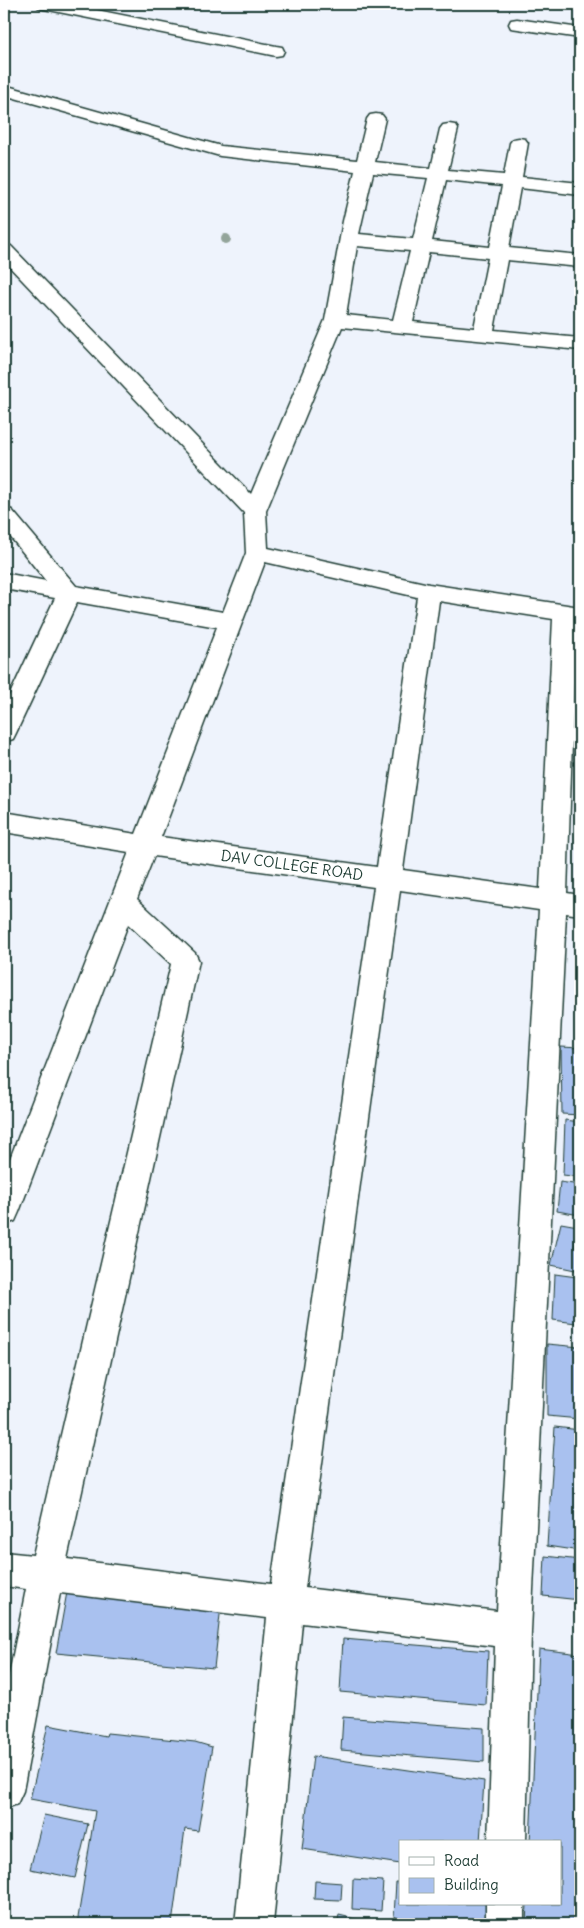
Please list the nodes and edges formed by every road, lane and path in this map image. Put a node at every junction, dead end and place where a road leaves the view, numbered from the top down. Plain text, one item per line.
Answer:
1 (44, 4) edge
2 (517, 24) dead end
3 (580, 33) edge
4 (276, 52) dead end
5 (4, 90) edge
6 (376, 119) dead end
7 (450, 129) dead end
8 (519, 143) dead end
9 (365, 167) junction
10 (438, 175) junction
11 (511, 182) junction
12 (580, 189) edge
13 (349, 239) junction
14 (421, 246) junction
15 (4, 250) edge
16 (498, 253) junction
17 (580, 261) edge
18 (335, 320) junction
19 (402, 326) junction
20 (483, 335) junction
21 (580, 344) edge
22 (255, 511) junction
23 (4, 515) edge
24 (257, 553) junction
25 (4, 581) edge
26 (429, 592) junction
27 (69, 593) junction
28 (573, 614) edge
29 (229, 621) junction
30 (4, 733) edge
31 (4, 822) edge
32 (144, 845) junction
33 (389, 878) junction
34 (122, 901) junction
35 (567, 903) edge
36 (4, 1212) edge
37 (4, 1569) edge
38 (46, 1575) junction
39 (286, 1603) junction
40 (512, 1631) junction
41 (4, 1791) edge
42 (507, 1840) edge
43 (505, 1906) edge
44 (254, 1924) edge
45 (505, 1924) edge

1 - 4 street
2 - 3 street
5 - 9 street
6 - 9 street
7 - 10 street
8 - 11 street
9 - 10 street
9 - 13 street
10 - 11 street
10 - 14 street
11 - 12 street
11 - 16 street
13 - 14 street
13 - 18 street
14 - 16 street
14 - 19 street
15 - 22 street
16 - 17 street
16 - 20 street
18 - 19 street
18 - 22 street
19 - 20 street
20 - 21 street
22 - 24 street
23 - 27 street
24 - 26 street
24 - 29 street
25 - 27 street
26 - 28 street
26 - 33 street
27 - 29 street
27 - 30 street
28 - 35 street
29 - 32 street
31 - 32 street, DAV COLLEGE ROAD
32 - 33 street, DAV COLLEGE ROAD
32 - 34 street
33 - 35 street, DAV COLLEGE ROAD
33 - 39 street
34 - 36 street
34 - 38 street
35 - 40 street
37 - 38 street
38 - 39 street
38 - 41 street
39 - 40 street
39 - 44 street
40 - 42 street
43 - 45 street

